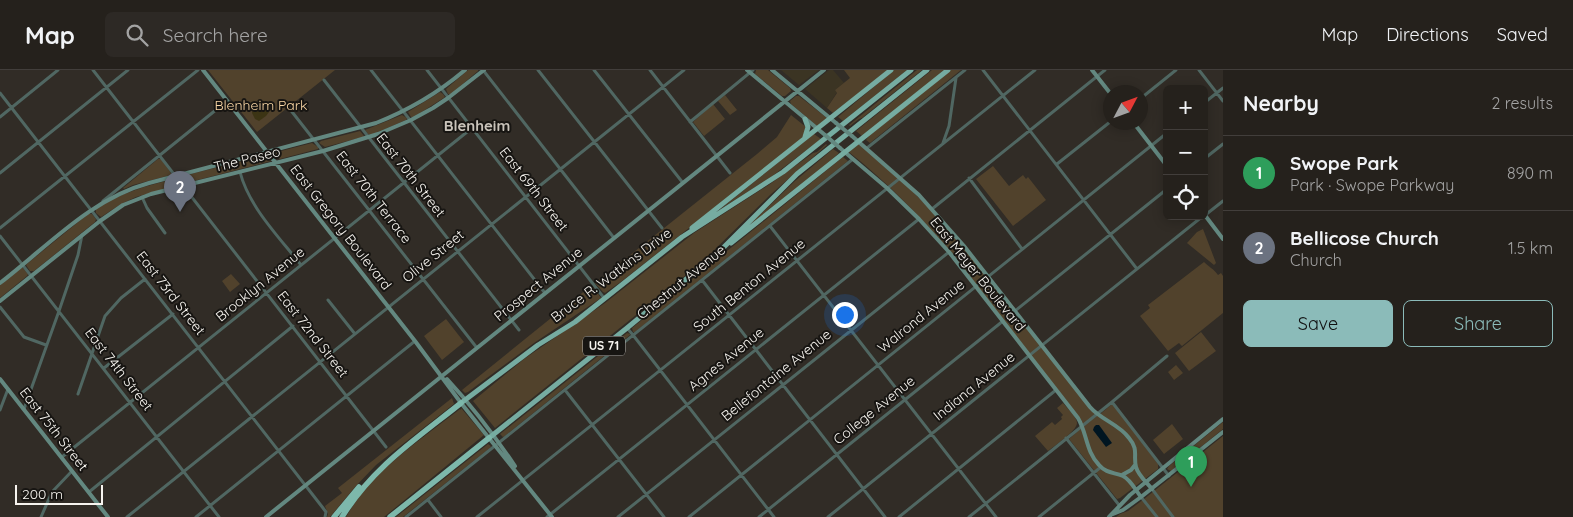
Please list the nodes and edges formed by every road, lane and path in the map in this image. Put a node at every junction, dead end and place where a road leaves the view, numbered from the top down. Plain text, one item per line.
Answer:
1 (58, 70) edge
2 (93, 70) edge
3 (128, 70) edge
4 (198, 70) edge
5 (203, 70) edge
6 (372, 70) edge
7 (426, 70) edge
8 (465, 70) edge
9 (483, 70) edge
10 (538, 70) edge
11 (594, 70) edge
12 (650, 70) edge
13 (684, 70) edge
14 (772, 70) edge
15 (824, 70) edge
16 (891, 70) edge
17 (911, 70) edge
18 (927, 70) edge
19 (948, 70) edge
20 (965, 70) edge
21 (983, 70) edge
22 (1035, 70) edge
23 (1092, 70) edge
24 (1105, 70) edge
25 (1176, 70) edge
26 (1199, 70) edge
27 (750, 71) edge
28 (1097, 76) junction
29 (956, 77) junction
30 (324, 80) dead end
31 (1104, 85) edge
32 (107, 87) junction
33 (663, 87) junction
34 (1223, 88) edge
35 (441, 89) junction
36 (797, 92) junction
37 (0, 93) edge
38 (1148, 93) edge
39 (1217, 93) junction
40 (1003, 96) junction
41 (448, 98) junction
42 (1208, 100) edge
43 (227, 101) junction
44 (1223, 101) edge
45 (784, 102) junction
46 (11, 108) junction
47 (289, 108) dead end
48 (404, 111) junction
49 (628, 114) junction
50 (0, 117) edge
51 (831, 118) junction
52 (805, 119) junction
53 (411, 120) junction
54 (134, 121) junction
55 (690, 122) junction
56 (1103, 127) edge
57 (361, 128) junction
58 (472, 128) junction
59 (818, 129) junction
60 (1030, 130) junction
61 (1139, 130) edge
62 (1163, 136) edge
63 (368, 138) junction
64 (805, 139) junction
65 (315, 140) junction
66 (858, 141) junction
67 (594, 142) junction
68 (39, 143) junction
69 (943, 143) junction
70 (1223, 144) edge
71 (1151, 146) junction
72 (867, 148) junction
73 (843, 150) junction
74 (323, 151) junction
75 (268, 152) junction
76 (160, 155) junction
77 (438, 155) junction
78 (717, 156) junction
79 (1208, 156) edge
80 (853, 159) junction
81 (1163, 161) edge
82 (276, 163) junction
83 (1056, 164) junction
84 (560, 169) junction
85 (240, 172) junction
86 (0, 173) edge
87 (730, 173) dead end
88 (65, 176) junction
89 (176, 176) junction
90 (900, 177) junction
91 (969, 178) junction
92 (404, 183) junction
93 (683, 183) junction
94 (184, 186) junction
95 (887, 188) junction
96 (1163, 192) edge
97 (142, 197) junction
98 (526, 197) junction
99 (1084, 199) junction
100 (1223, 201) edge
101 (98, 205) junction
102 (932, 209) junction
103 (91, 210) junction
104 (369, 210) junction
105 (648, 211) junction
106 (1208, 212) edge
107 (919, 219) junction
108 (1198, 220) edge
109 (1208, 220) edge
110 (100, 221) junction
111 (492, 224) junction
112 (770, 226) junction
113 (0, 228) edge
114 (662, 228) dead end
115 (165, 233) dead end
116 (82, 234) junction
117 (1110, 234) junction
118 (0, 236) edge
119 (682, 237) junction
120 (335, 238) junction
121 (614, 238) junction
122 (1223, 239) edge
123 (1022, 249) junction
124 (457, 251) junction
125 (719, 252) junction
126 (949, 252) junction
127 (797, 260) junction
128 (23, 265) junction
129 (301, 265) junction
130 (580, 266) junction
131 (1137, 269) junction
132 (32, 276) junction
133 (988, 276) junction
134 (145, 279) junction
135 (423, 279) junction
136 (702, 280) junction
137 (0, 283) edge
138 (976, 286) junction
139 (267, 293) junction
140 (545, 293) junction
141 (824, 295) junction
142 (605, 299) junction
143 (328, 300) dead end
144 (0, 302) edge
145 (389, 306) junction
146 (0, 307) edge
147 (59, 311) junction
148 (1015, 311) junction
149 (172, 314) junction
150 (729, 315) junction
151 (511, 320) junction
152 (1002, 321) junction
153 (293, 326) junction
154 (627, 328) junction
155 (519, 330) dead end
156 (851, 330) junction
157 (355, 334) junction
158 (633, 335) junction
159 (416, 341) junction
160 (46, 346) junction
161 (1042, 346) junction
162 (198, 347) junction
163 (477, 348) junction
164 (756, 350) junction
165 (92, 353) junction
166 (1030, 356) junction
167 (1167, 356) dead end
168 (321, 362) junction
169 (878, 365) junction
170 (104, 368) junction
171 (660, 370) junction
172 (442, 376) junction
173 (0, 379) edge
174 (226, 382) junction
175 (783, 384) junction
176 (8, 389) junction
177 (565, 390) junction
178 (1056, 390) junction
179 (78, 394) dead end
180 (347, 395) junction
181 (905, 399) junction
182 (463, 401) junction
183 (130, 402) junction
184 (1112, 402) junction
185 (687, 405) junction
186 (0, 410) edge
187 (24, 410) junction
188 (1097, 414) junction
189 (252, 416) junction
190 (810, 419) junction
191 (1223, 419) edge
192 (592, 424) junction
193 (1082, 426) junction
194 (374, 430) junction
195 (1223, 432) edge
196 (932, 434) junction
197 (491, 436) junction
198 (1139, 436) junction
199 (157, 437) junction
200 (1066, 438) junction
201 (714, 440) junction
202 (499, 442) junction
203 (1132, 442) junction
204 (386, 446) dead end
205 (495, 446) junction
206 (278, 451) junction
207 (837, 454) junction
208 (62, 458) junction
209 (619, 460) junction
210 (1136, 464) junction
211 (1101, 467) junction
212 (1162, 467) junction
213 (959, 469) junction
214 (72, 471) junction
215 (184, 471) junction
216 (518, 473) junction
217 (1094, 473) junction
218 (741, 474) junction
219 (1122, 475) junction
220 (1169, 476) junction
221 (369, 480) junction
222 (523, 480) junction
223 (1146, 482) junction
224 (305, 486) junction
225 (864, 489) junction
226 (1152, 489) junction
227 (1136, 490) junction
228 (89, 492) junction
229 (646, 494) junction
230 (1142, 497) junction
231 (428, 500) junction
232 (986, 504) junction
233 (1119, 504) junction
234 (210, 505) junction
235 (768, 509) junction
236 (550, 516) edge
237 (1111, 516) edge
238 (41, 517) edge
239 (108, 517) edge
240 (127, 517) edge
241 (196, 517) edge
242 (219, 517) edge
243 (266, 517) edge
244 (325, 517) edge
245 (334, 517) edge
246 (342, 517) edge
247 (390, 517) edge
248 (406, 517) edge
249 (441, 517) edge
250 (477, 517) edge
251 (618, 517) edge
252 (664, 517) edge
253 (689, 517) edge
254 (759, 517) edge
255 (774, 517) edge
256 (828, 517) edge
257 (885, 517) edge
258 (899, 517) edge
259 (969, 517) edge
260 (996, 517) edge
261 (1039, 517) edge
262 (1157, 517) edge
263 (1173, 517) edge

1 - 46 street
2 - 32 street, East 72nd Street
3 - 32 street
4 - 54 street
5 - 43 main road, East Gregory Boulevard
6 - 48 street
7 - 35 street, East 69th Street
8 - 35 main road, The Paseo
9 - 41 main road, The Paseo
9 - 84 street
10 - 67 street
11 - 49 street
12 - 33 street
13 - 33 street, Olive Street
14 - 36 main road, East Meyer Boulevard
15 - 36 main road, Prospect Avenue
16 - 51 highway
17 - 119 highway, Bruce R. Watkins Drive / US 71
18 - 125 highway, US 71
19 - 66 highway
20 - 29 street
21 - 40 street
22 - 40 street, South Benton Avenue
23 - 28 main road
24 - 28 street
25 - 38 street
26 - 39 street
27 - 45 main road, East Meyer Boulevard
27 - 55 street
28 - 31 main road
28 - 60 street
29 - 69 street
29 - 72 street
30 - 57 street, East 70th Street
32 - 54 street, East 72nd Street
32 - 68 street
33 - 49 street, Olive Street
33 - 55 street
34 - 39 street
35 - 41 street, East 69th Street
35 - 48 main road, The Paseo
36 - 45 main road, Prospect Avenue
36 - 51 main road, East Meyer Boulevard
37 - 46 street, East 73rd Street
39 - 42 street
39 - 44 street
40 - 60 street
40 - 69 street, South Benton Avenue
41 - 53 main road, The Paseo
41 - 58 street, East 69th Street
43 - 75 main road, East Gregory Boulevard
43 - 76 street
45 - 52 main road, East Meyer Boulevard
45 - 78 main road, Prospect Avenue
46 - 50 street
46 - 68 street, East 73rd Street
47 - 65 street, East 70th Terrace
48 - 53 street
48 - 57 main road, The Paseo
49 - 67 street, Olive Street
49 - 93 street
51 - 59 highway
51 - 66 main road, East Meyer Boulevard, bridge
52 - 59 main road, East Meyer Boulevard
52 - 64 highway
53 - 63 main road, The Paseo
53 - 77 street
54 - 76 street, East 72nd Street
54 - 88 street
55 - 78 street
56 - 83 street
57 - 63 street, East 70th Street
57 - 65 main road, The Paseo
58 - 77 street, Brooklyn Avenue
58 - 98 street, East 69th Street
59 - 64 highway
59 - 73 main road, East Meyer Boulevard, bridge
60 - 83 street
60 - 91 street
61 - 71 main road
62 - 71 street, Walrond Avenue
63 - 74 main road, The Paseo
63 - 92 street, East 70th Street
64 - 119 highway
65 - 74 street, East 70th Terrace
65 - 75 main road, The Paseo
66 - 72 main road, East Meyer Boulevard
66 - 73 highway
67 - 84 street, Olive Street
67 - 105 street
68 - 86 street
68 - 88 street, East 73rd Street
69 - 90 street, South Benton Avenue
70 - 79 street
71 - 81 main road
71 - 99 street, Walrond Avenue
72 - 90 main road, East Meyer Boulevard
73 - 80 main road, East Meyer Boulevard
73 - 125 highway
74 - 82 main road, The Paseo
74 - 104 street, East 70th Terrace
75 - 82 main road, East Gregory Boulevard
75 - 89 main road, The Paseo
76 - 89 street, East 72nd Street
76 - 101 street
77 - 92 street, Brooklyn Avenue
77 - 111 street
78 - 87 street
78 - 93 main road, Prospect Avenue
80 - 95 main road, East Meyer Boulevard
80 - 112 street, Chestnut Avenue
82 - 85 main road, The Paseo
82 - 120 main road, East Gregory Boulevard
83 - 99 street
84 - 98 street, Olive Street
84 - 121 street
85 - 94 main road, The Paseo
85 - 129 street
88 - 103 street, East 73rd Street
88 - 113 street
89 - 94 street, East 72nd Street
89 - 101 main road, The Paseo
90 - 95 street, South Benton Avenue
90 - 102 main road, East Meyer Boulevard
91 - 102 street
91 - 123 street
92 - 104 street, Brooklyn Avenue
92 - 124 street, East 70th Street
93 - 105 main road, Prospect Avenue
94 - 97 main road, The Paseo
94 - 139 street, East 72nd Street
95 - 107 main road, East Meyer Boulevard
95 - 127 street, South Benton Avenue
96 - 117 street
97 - 110 main road, The Paseo
97 - 115 street
98 - 111 street, Olive Street
98 - 130 street, East 69th Street
99 - 117 street
99 - 123 street, Walrond Avenue
100 - 106 street, Indiana Avenue
101 - 103 main road, The Paseo
102 - 133 main road, East Meyer Boulevard
103 - 110 street, East 73rd Street
103 - 128 main road, The Paseo
104 - 120 street, Brooklyn Avenue
104 - 135 street, East 70th Terrace
105 - 114 street
105 - 121 main road, Prospect Avenue
107 - 126 main road, East Meyer Boulevard
107 - 141 street, Agnes Avenue
108 - 131 street, Indiana Avenue
109 - 122 main road
110 - 116 main road, The Paseo
110 - 134 street, East 73rd Street
111 - 124 street, Olive Street
111 - 140 street
112 - 127 street
112 - 136 street, Chestnut Avenue
116 - 132 main road, The Paseo
116 - 147 street
117 - 131 street
117 - 148 street
118 - 128 street, East 74th Street
119 - 142 highway, Bruce R. Watkins Drive / US 71
120 - 129 street, Brooklyn Avenue
120 - 145 main road, East Gregory Boulevard
121 - 130 main road, Prospect Avenue
123 - 133 street, Walrond Avenue
124 - 135 street, Olive Street
124 - 151 street, East 70th Street
125 - 154 highway, US 71
126 - 138 main road, East Meyer Boulevard
126 - 156 street, Bellefontaine Avenue
127 - 141 street
127 - 150 street, South Benton Avenue
128 - 132 street, East 74th Street
128 - 137 main road, The Paseo
129 - 139 street, Brooklyn Avenue
130 - 140 main road, Prospect Avenue
130 - 142 street, East 69th Street
131 - 161 street, Indiana Avenue
132 - 144 main road, The Paseo
132 - 147 street, East 74th Street
133 - 138 street, Walrond Avenue
133 - 148 main road, East Meyer Boulevard
134 - 149 street, East 73rd Street
134 - 165 street
135 - 145 street, Olive Street
135 - 163 street, East 70th Terrace
136 - 150 street
136 - 158 street, Chestnut Avenue
138 - 152 main road, East Meyer Boulevard
138 - 169 street, Walrond Avenue
139 - 153 street, East 72nd Street
139 - 162 street, Brooklyn Avenue
140 - 151 main road, Prospect Avenue
141 - 156 street
141 - 164 street, Agnes Avenue
142 - 182 highway, Bruce R. Watkins Drive / US 71
143 - 157 street
145 - 157 street, Olive Street
145 - 159 main road, East Gregory Boulevard
146 - 160 street
147 - 160 street
147 - 165 street, East 74th Street
148 - 161 main road, East Meyer Boulevard
149 - 162 street, East 73rd Street
149 - 170 street
150 - 164 street
150 - 171 street, South Benton Avenue
151 - 155 street, East 70th Street
151 - 163 main road, Prospect Avenue
152 - 166 main road, East Meyer Boulevard
152 - 181 street, College Avenue
153 - 168 street, East 72nd Street
153 - 174 street
154 - 158 street
154 - 197 highway, US 71
156 - 169 street
156 - 175 street, Bellefontaine Avenue
157 - 168 street, Olive Street
158 - 171 street
158 - 177 street, Chestnut Avenue
159 - 172 main road, East Gregory Boulevard
159 - 180 street
160 - 187 street
161 - 166 street, Indiana Avenue
161 - 188 main road, East Meyer Boulevard
162 - 174 street, East 73rd Street
162 - 183 street, Brooklyn Avenue
163 - 172 main road, Prospect Avenue
164 - 175 street
164 - 185 street, Agnes Avenue
165 - 170 street, East 74th Street
165 - 179 street
166 - 178 main road, East Meyer Boulevard
166 - 196 street, Indiana Avenue
167 - 184 street
168 - 180 street, East 72nd Street
168 - 189 street, Olive Street
169 - 181 street
169 - 190 street, Walrond Avenue
170 - 183 street, East 74th Street
171 - 185 street
171 - 192 street, South Benton Avenue
172 - 182 main road, East Gregory Boulevard
172 - 194 main road, Prospect Avenue
173 - 176 main road, East 75th Street
174 - 189 street, East 73rd Street
174 - 199 street
175 - 190 street
175 - 201 street, Bellefontaine Avenue
176 - 186 street
176 - 187 main road, East 75th Street
177 - 192 street
177 - 202 street, Chestnut Avenue
178 - 193 main road, East Meyer Boulevard
178 - 213 street
180 - 194 street, East 72nd Street
180 - 206 street
181 - 196 street
181 - 207 street, College Avenue
182 - 197 main road, East Gregory Boulevard
182 - 221 highway, Bruce R. Watkins Drive / US 71
183 - 199 street, East 74th Street
183 - 208 street, Brooklyn Avenue
184 - 188 street
184 - 198 street
185 - 201 street
185 - 209 street, Agnes Avenue
187 - 208 main road, East 75th Street
188 - 193 street
188 - 203 main road, East Meyer Boulevard
189 - 206 street, East 73rd Street
189 - 215 street, Olive Street
190 - 207 street
190 - 218 street, Walrond Avenue
191 - 212 main road
192 - 209 street
192 - 222 street, South Benton Avenue
193 - 200 street
193 - 211 main road, East Meyer Boulevard
194 - 204 street, East 72nd Street
194 - 224 main road, Prospect Avenue
195 - 220 main road
196 - 213 street
196 - 225 street, Indiana Avenue
197 - 202 main road, East Gregory Boulevard
197 - 205 main road, East Gregory Boulevard
197 - 247 highway, US 71
198 - 203 street
198 - 212 street
199 - 215 street, East 74th Street
199 - 228 street
200 - 217 street
200 - 232 street
201 - 218 street
201 - 229 street, Bellefontaine Avenue
202 - 205 street, Chestnut Avenue
202 - 216 main road, East Gregory Boulevard
203 - 210 main road
205 - 216 main road, East Gregory Boulevard
205 - 231 street, Chestnut Avenue
206 - 224 street, East 73rd Street
206 - 234 street
207 - 225 street
207 - 235 street, College Avenue
208 - 214 main road, East 75th Street
209 - 229 street
209 - 236 street, Agnes Avenue
210 - 219 main road
210 - 223 main road
211 - 217 street
211 - 219 main road
212 - 220 street
212 - 223 main road
213 - 232 street
213 - 258 street
214 - 228 main road, East 75th Street
214 - 238 street
215 - 234 street, East 74th Street
215 - 240 street, Olive Street
216 - 222 main road, East Gregory Boulevard
217 - 233 street
217 - 261 street
218 - 235 street
218 - 253 street, Walrond Avenue
219 - 227 main road
220 - 226 main road
221 - 245 highway
221 - 246 highway, Bruce R. Watkins Drive / US 71
222 - 236 main road, East Gregory Boulevard
222 - 250 street, South Benton Avenue
223 - 226 main road
223 - 227 main road
224 - 243 main road, Prospect Avenue
224 - 244 street, East 73rd Street
225 - 256 street, Indiana Avenue
225 - 257 street
226 - 230 main road
226 - 263 street
227 - 230 main road
227 - 233 main road
228 - 239 main road, East 75th Street
229 - 251 street, Bellefontaine Avenue
229 - 252 street
230 - 237 main road
230 - 262 street
231 - 248 street, Chestnut Avenue
231 - 249 street
232 - 259 street
232 - 260 street
233 - 237 main road
234 - 241 street
234 - 242 street, East 74th Street
235 - 254 street, College Avenue
235 - 255 street

